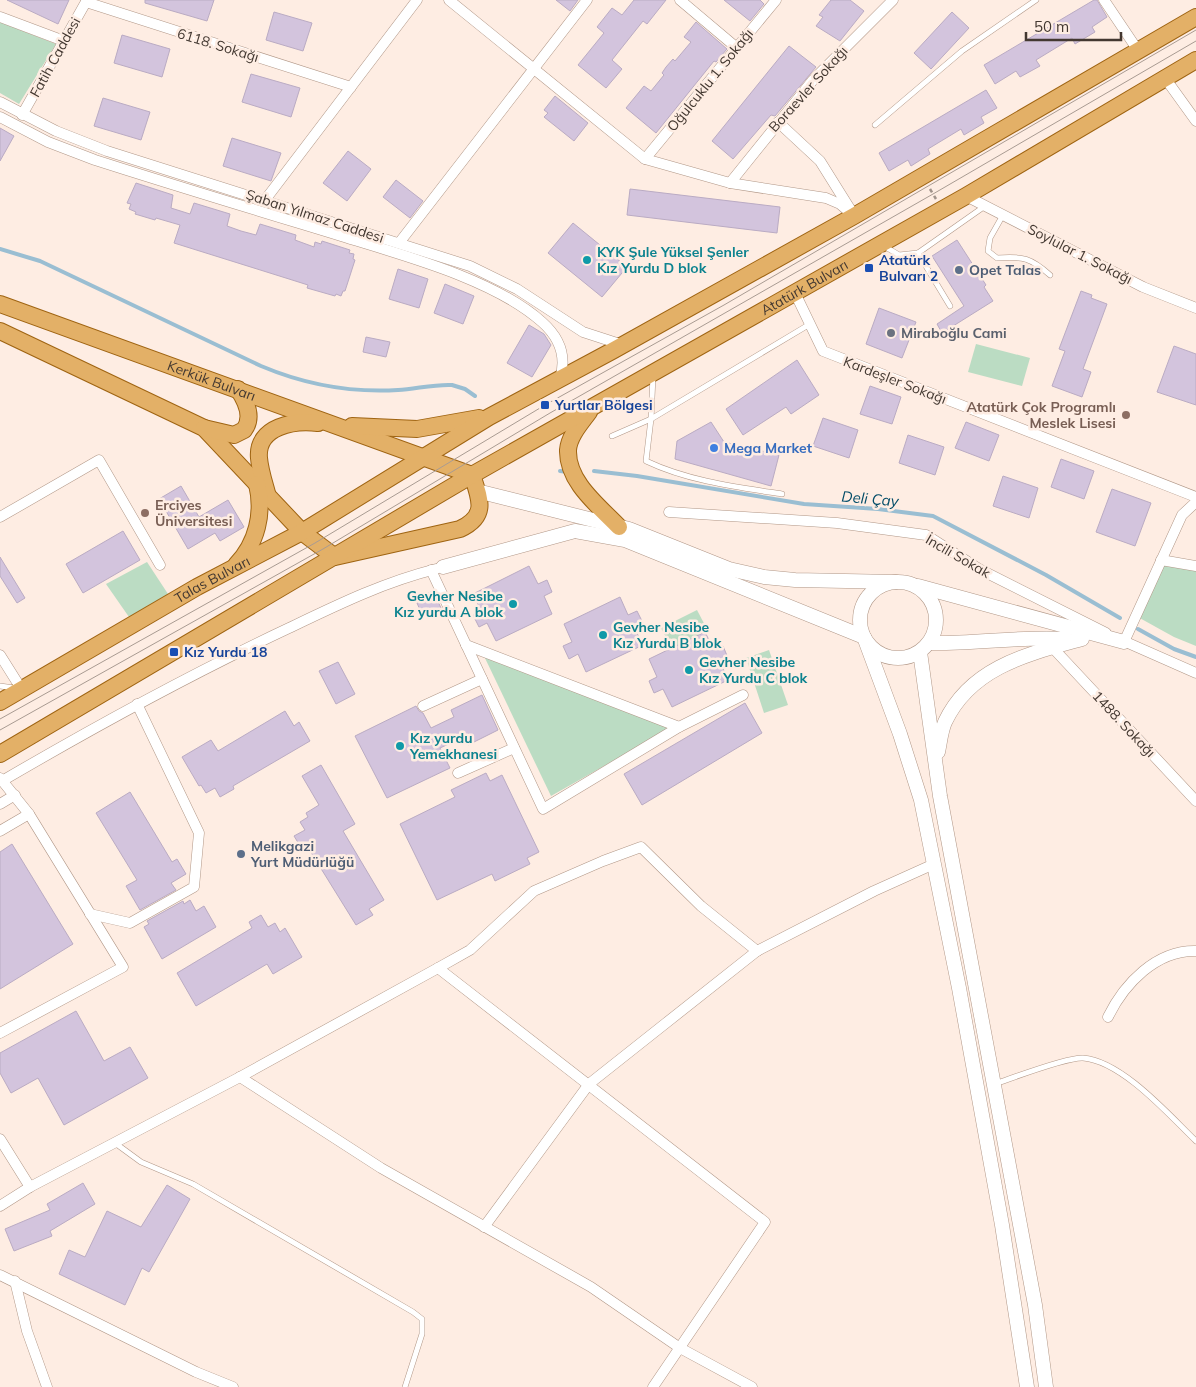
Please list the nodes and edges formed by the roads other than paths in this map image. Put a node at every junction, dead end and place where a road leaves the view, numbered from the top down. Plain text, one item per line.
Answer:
1 (417, 0) edge
2 (449, 0) edge
3 (586, 0) edge
4 (680, 0) edge
5 (776, 0) edge
6 (893, 0) edge
7 (1036, 0) edge
8 (1104, 0) edge
9 (86, 1) edge
10 (0, 17) edge
11 (1196, 17) edge
12 (64, 41) junction
13 (737, 48) junction
14 (1139, 52) junction
15 (1196, 60) edge
16 (532, 70) junction
17 (1165, 78) junction
18 (351, 87) junction
19 (0, 102) edge
20 (22, 114) junction
21 (0, 117) edge
22 (1196, 121) edge
23 (778, 122) junction
24 (874, 125) dead end
25 (645, 159) junction
26 (730, 183) junction
27 (966, 196) junction
28 (265, 200) junction
29 (986, 206) junction
30 (1003, 215) junction
31 (854, 216) junction
32 (399, 243) junction
33 (880, 244) junction
34 (918, 253) junction
35 (1050, 275) dead end
36 (795, 293) junction
37 (0, 304) edge
38 (950, 306) dead end
39 (1196, 308) edge
40 (810, 324) junction
41 (0, 331) edge
42 (623, 345) junction
43 (653, 373) junction
44 (560, 379) junction
45 (238, 389) junction
46 (595, 405) junction
47 (489, 417) junction
48 (651, 419) junction
49 (336, 426) junction
50 (204, 428) junction
51 (612, 436) dead end
52 (424, 457) junction
53 (472, 475) junction
54 (262, 490) junction
55 (477, 491) junction
56 (782, 494) dead end
57 (1196, 497) edge
58 (1196, 502) edge
59 (669, 512) dead end
60 (0, 517) edge
61 (619, 527) junction
62 (302, 532) junction
63 (335, 558) junction
64 (1161, 560) junction
65 (160, 565) dead end
66 (1196, 566) edge
67 (437, 569) junction
68 (230, 570) junction
69 (902, 583) junction
70 (864, 637) junction
71 (1082, 640) junction
72 (1124, 642) junction
73 (466, 645) junction
74 (925, 647) junction
75 (1052, 647) junction
76 (0, 655) edge
77 (1196, 673) edge
78 (482, 679) junction
79 (0, 686) edge
80 (22, 690) junction
81 (743, 695) dead end
82 (0, 702) edge
83 (137, 704) junction
84 (423, 706) dead end
85 (679, 727) junction
86 (514, 748) junction
87 (0, 754) edge
88 (936, 763) junction
89 (458, 773) dead end
90 (1, 779) edge
91 (15, 795) junction
92 (1196, 800) edge
93 (0, 804) edge
94 (29, 814) junction
95 (0, 831) edge
96 (934, 864) junction
97 (90, 914) junction
98 (757, 951) junction
99 (1196, 951) edge
100 (438, 968) junction
101 (1108, 1018) dead end
102 (0, 1033) edge
103 (240, 1077) junction
104 (589, 1084) junction
105 (994, 1085) junction
106 (0, 1139) edge
107 (1196, 1141) edge
108 (115, 1142) junction
109 (30, 1187) junction
110 (0, 1206) edge
111 (484, 1227) junction
112 (0, 1275) edge
113 (15, 1281) junction
114 (680, 1348) junction
115 (216, 1384) edge
116 (47, 1387) edge
117 (233, 1387) edge
118 (405, 1387) edge
119 (653, 1387) edge
120 (752, 1387) edge
121 (1026, 1387) edge
122 (1046, 1387) edge

1 - 18 street
2 - 16 street
3 - 16 street
4 - 13 street
5 - 13 street, Oğulcuklu 1. Sokağı
6 - 23 street, Boraevler Sokağı
7 - 24 lane
8 - 14 street
9 - 12 street, Fatih Caddesi
9 - 18 street, 6118. Sokağı
10 - 12 street
11 - 14 main road
12 - 20 street, Fatih Caddesi
13 - 25 street, Oğulcuklu 1. Sokağı
14 - 31 main road
15 - 17 main road, Atatürk Bulvarı
16 - 25 street
16 - 32 street
17 - 22 street
17 - 27 main road, Atatürk Bulvarı
18 - 28 street
19 - 20 street, Şaban Yılmaz Caddesi
20 - 28 street, Şaban Yılmaz Caddesi
21 - 44 street, Şaban Yılmaz Caddesi
23 - 26 street, Boraevler Sokağı
23 - 31 street
25 - 26 street
26 - 31 street
27 - 29 street, Soylular 1. Sokağı
27 - 33 main road, Atatürk Bulvarı
28 - 32 street, Şaban Yılmaz Caddesi
29 - 30 street, Soylular 1. Sokağı
29 - 34 lane
30 - 35 lane
30 - 39 street, Soylular 1. Sokağı
31 - 42 main road
32 - 42 street, Şaban Yılmaz Caddesi
33 - 34 lane
33 - 36 main road, Atatürk Bulvarı
34 - 38 lane
36 - 40 street, Kardeşler Sokağı
36 - 43 main road, Atatürk Bulvarı
37 - 45 main road, Kerkük Bulvarı
40 - 48 lane
40 - 57 street, Kardeşler Sokağı
41 - 50 main road
42 - 44 main road
43 - 46 main road, Atatürk Bulvarı
43 - 48 lane
44 - 47 main road
45 - 49 main road, Kerkük Bulvarı
45 - 50 main road
46 - 53 main road, Atatürk Bulvarı
46 - 61 main road
47 - 49 main road
47 - 52 main road
48 - 51 lane
48 - 56 lane
49 - 52 main road, Kerkük Bulvarı
49 - 54 main road
50 - 54 main road
52 - 53 main road, Kerkük Bulvarı
52 - 62 main road, Talas Bulvarı
53 - 55 main road
53 - 63 main road, Atatürk Bulvarı
54 - 62 main road
54 - 68 main road
55 - 61 street
55 - 63 main road
58 - 64 street
59 - 72 street, İncili Sokak
60 - 65 street
61 - 69 street
62 - 63 main road
62 - 68 main road, Talas Bulvarı
63 - 87 main road
64 - 66 street
64 - 72 street
67 - 70 street
67 - 73 street
67 - 83 street
68 - 80 main road, Talas Bulvarı
69 - 70 street
69 - 72 street
69 - 74 street
70 - 74 street
70 - 96 street
71 - 72 street
71 - 74 street
71 - 75 street
72 - 77 street, İncili Sokak
73 - 78 street
73 - 85 street
74 - 88 street
75 - 88 street
75 - 92 street, 1488. Sokağı
76 - 80 street
78 - 84 street
78 - 86 street
79 - 80 lane
80 - 82 main road, Talas Bulvarı
81 - 85 street
83 - 90 street
83 - 97 street
85 - 86 street
86 - 89 street
88 - 105 street
90 - 91 street
91 - 93 street
91 - 94 street
94 - 95 street
94 - 97 street
96 - 98 street
96 - 121 street
97 - 102 street
98 - 100 street
98 - 104 street
99 - 101 street
100 - 103 street
100 - 104 street
103 - 108 street
103 - 111 street
104 - 111 street
104 - 114 street
105 - 107 lane
105 - 122 street
106 - 109 street
108 - 109 street
108 - 118 lane
109 - 110 street
111 - 114 street
112 - 113 street
113 - 115 street
113 - 116 street
114 - 119 street
114 - 120 street
115 - 117 street

